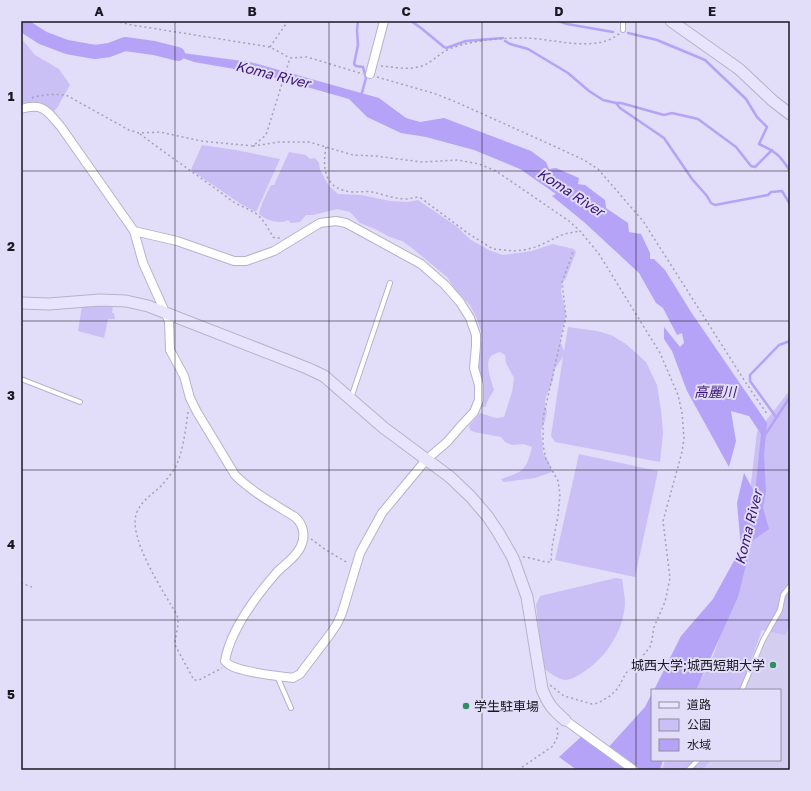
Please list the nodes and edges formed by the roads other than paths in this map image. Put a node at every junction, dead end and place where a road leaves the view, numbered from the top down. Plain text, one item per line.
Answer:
1 (384, 21) edge
2 (622, 21) edge
3 (671, 21) edge
4 (623, 30) road end
5 (370, 74) road end
6 (21, 109) edge
7 (790, 114) edge
8 (134, 231) junction
9 (390, 283) dead end
10 (21, 303) edge
11 (165, 312) junction
12 (21, 379) edge
13 (351, 398) junction
14 (80, 402) dead end
15 (426, 460) junction
16 (790, 586) edge
17 (277, 676) junction
18 (742, 689) edge
19 (291, 708) dead end
20 (565, 720) joint
21 (697, 761) edge
22 (634, 770) edge
23 (688, 770) edge

1 - 5 street
2 - 4 lane
3 - 7 street
6 - 8 street
8 - 11 street
8 - 15 street
9 - 13 lane
10 - 11 street
11 - 13 street
11 - 17 street
12 - 14 lane
13 - 15 street
15 - 17 street
15 - 20 street
16 - 18 lane
17 - 19 lane
20 - 22 street
21 - 23 lane

